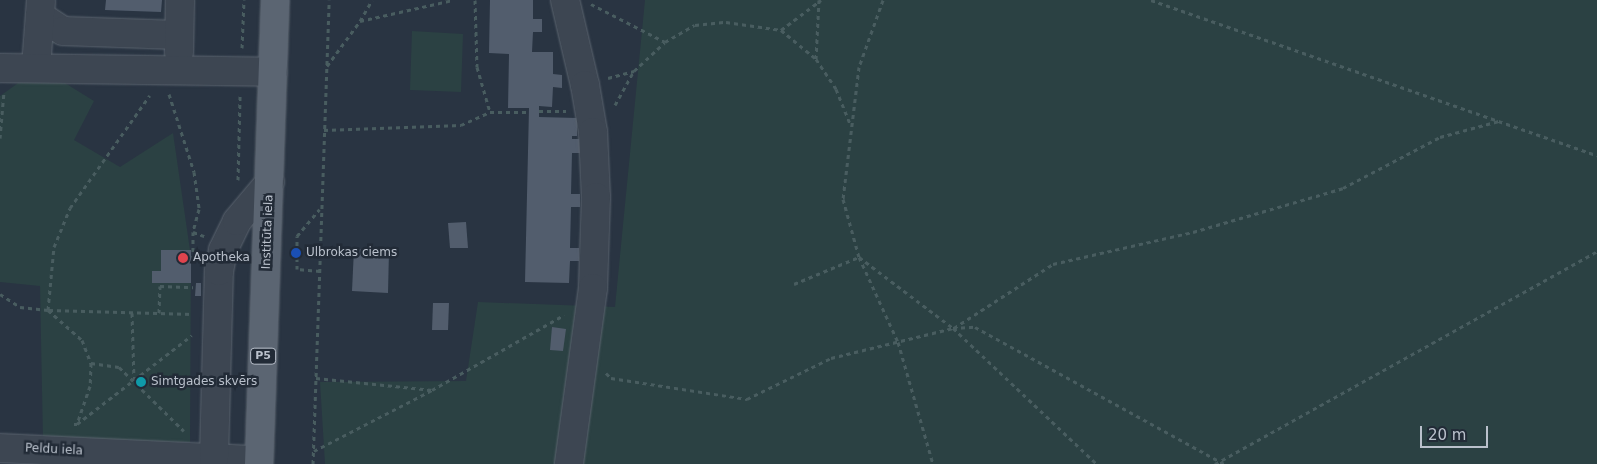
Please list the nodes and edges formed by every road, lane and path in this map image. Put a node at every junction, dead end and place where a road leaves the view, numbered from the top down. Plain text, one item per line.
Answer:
1 (180, 0) edge
2 (275, 0) edge
3 (329, 0) edge
4 (372, 0) edge
5 (453, 0) edge
6 (474, 0) edge
7 (883, 0) edge
8 (1151, 0) edge
9 (574, 1) edge
10 (819, 1) edge
11 (41, 8) edge
12 (360, 21) junction
13 (781, 30) junction
14 (178, 35) junction
15 (665, 42) junction
16 (816, 59) junction
17 (327, 66) junction
18 (36, 67) junction
19 (3, 68) edge
20 (172, 71) junction
21 (273, 72) junction
22 (585, 85) junction
23 (490, 112) junction
24 (529, 112) dead end
25 (1499, 121) junction
26 (850, 124) junction
27 (324, 130) junction
28 (0, 138) edge
29 (1597, 155) edge
30 (270, 182) junction
31 (320, 208) junction
32 (193, 232) dead end
33 (1597, 250) edge
34 (859, 257) junction
35 (320, 271) junction
36 (794, 284) dead end
37 (193, 287) dead end
38 (0, 294) edge
39 (591, 309) junction
40 (48, 310) junction
41 (132, 313) junction
42 (159, 313) junction
43 (201, 314) dead end
44 (200, 328) dead end
45 (953, 328) junction
46 (898, 342) junction
47 (581, 347) junction
48 (91, 363) junction
49 (316, 378) junction
50 (134, 382) junction
51 (432, 390) junction
52 (77, 424) junction
53 (188, 435) dead end
54 (0, 448) edge
55 (45, 450) junction
56 (314, 450) junction
57 (214, 458) junction
58 (259, 462) edge
59 (1222, 463) edge
60 (313, 464) edge
61 (568, 464) edge
62 (933, 464) edge
63 (1096, 464) edge
64 (1215, 464) edge

1 - 14 street
2 - 21 main road, Institūta iela / P5
3 - 17 path
4 - 12 path
5 - 12 path
6 - 23 path
7 - 26 path
8 - 25 path
9 - 15 path
9 - 22 street
10 - 13 path
10 - 16 path
11 - 14 street
11 - 18 street
12 - 17 path
13 - 15 path
13 - 16 path
14 - 20 street
15 - 22 path
16 - 26 path
17 - 27 path
18 - 19 street
18 - 20 street
19 - 28 path
20 - 21 street
20 - 32 path
20 - 40 path
21 - 30 main road, Institūta iela / P5
22 - 39 street
23 - 24 path
23 - 27 path
25 - 29 path
25 - 45 path
26 - 34 path
27 - 31 path
30 - 57 street
30 - 58 main road, Institūta iela / P5
31 - 35 path
31 - 35 path
33 - 59 path
34 - 36 path
34 - 45 path
34 - 46 path
35 - 49 path
37 - 42 path
38 - 40 path
39 - 47 street
39 - 51 path
40 - 41 path
40 - 48 path
41 - 42 path
41 - 50 path
42 - 43 path
44 - 50 path
45 - 46 path
45 - 59 path
45 - 63 path
46 - 47 path
46 - 62 path
47 - 61 street
48 - 50 path
48 - 52 path
49 - 51 path
49 - 56 path
50 - 52 path
50 - 53 path
51 - 56 path
52 - 55 path
54 - 55 street, Peldu iela
55 - 57 street, Peldu iela
56 - 60 path
57 - 58 street, Peldu iela
59 - 64 path

